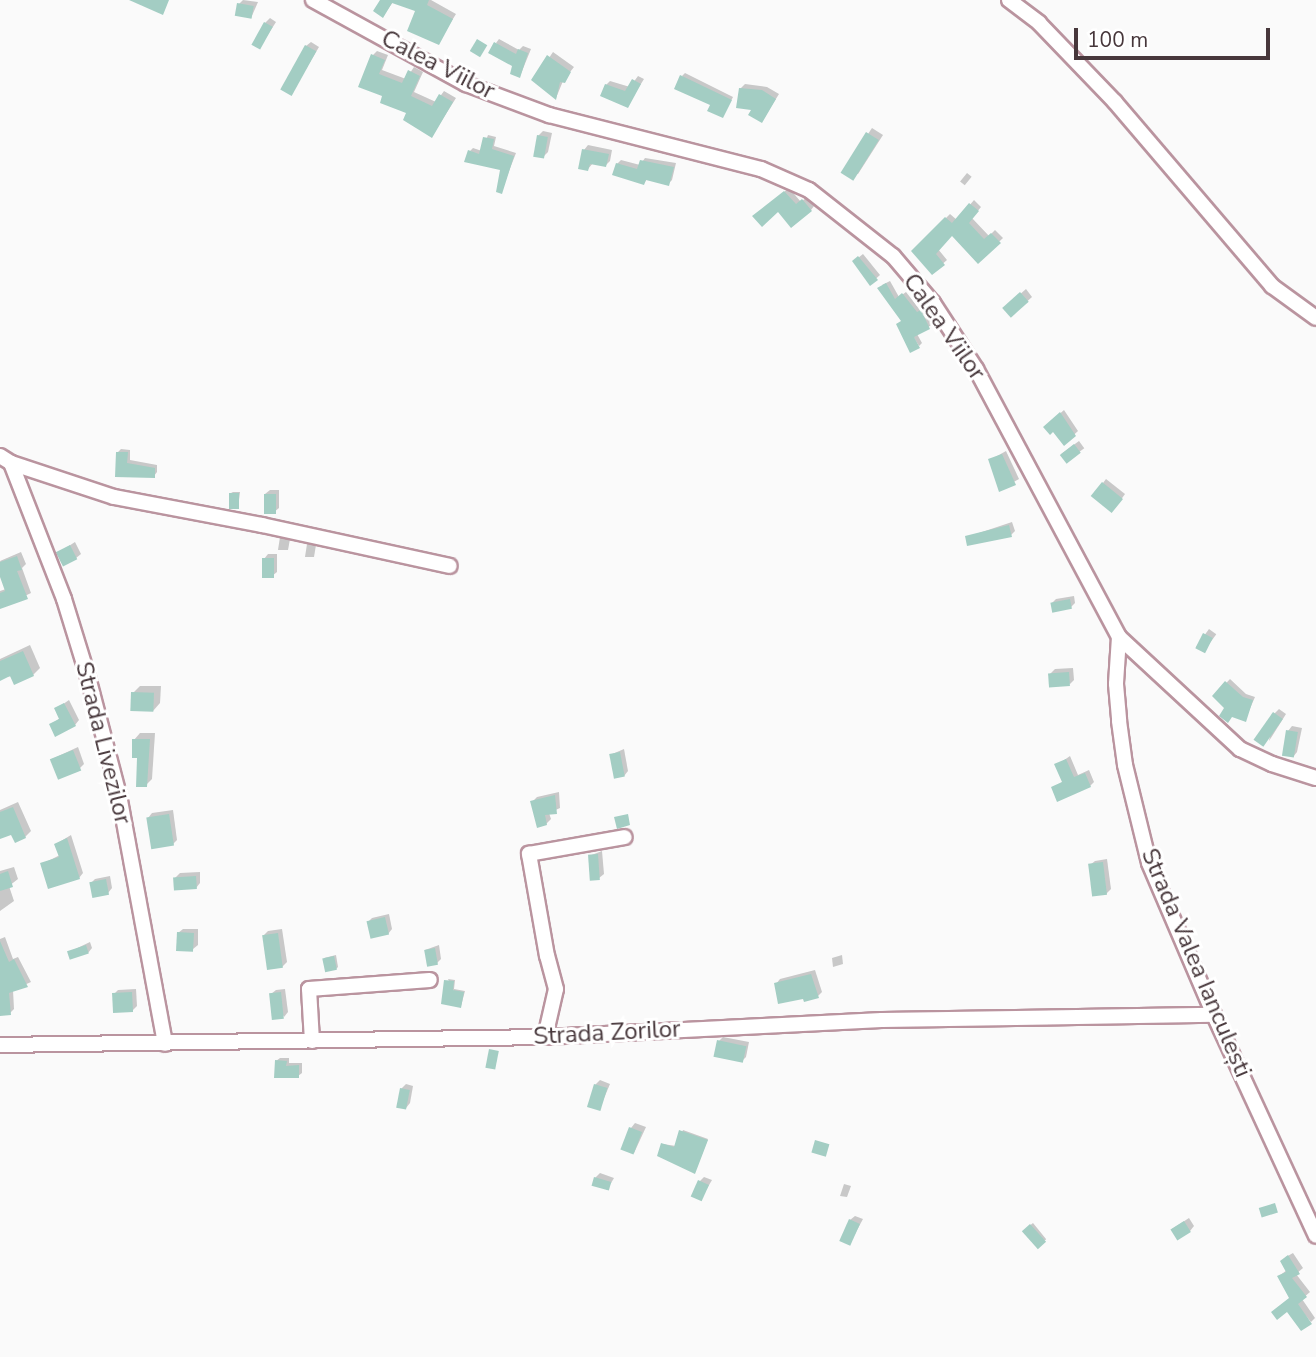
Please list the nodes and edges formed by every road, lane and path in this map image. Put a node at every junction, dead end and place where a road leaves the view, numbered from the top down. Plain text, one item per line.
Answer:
1 (313, 0) edge
2 (1009, 0) edge
3 (1316, 318) edge
4 (5, 459) edge
5 (450, 566) dead end
6 (1119, 637) junction
7 (1316, 778) edge
8 (625, 837) dead end
9 (430, 980) dead end
10 (1214, 1015) junction
11 (545, 1037) junction
12 (312, 1041) junction
13 (165, 1044) junction
14 (0, 1045) edge
15 (1316, 1236) edge

1 - 6 street, Calea Viilor
2 - 3 street
4 - 5 street
4 - 13 street, Strada Livezilor
6 - 7 street, Calea Viilor
6 - 10 street, Strada Valea Ianculești
8 - 11 street
9 - 12 street
10 - 11 street, Strada Zorilor
10 - 15 street, Strada Valea Ianculești
11 - 12 street, Strada Zorilor
12 - 13 street, Strada Zorilor
13 - 14 street, Strada Zorilor

